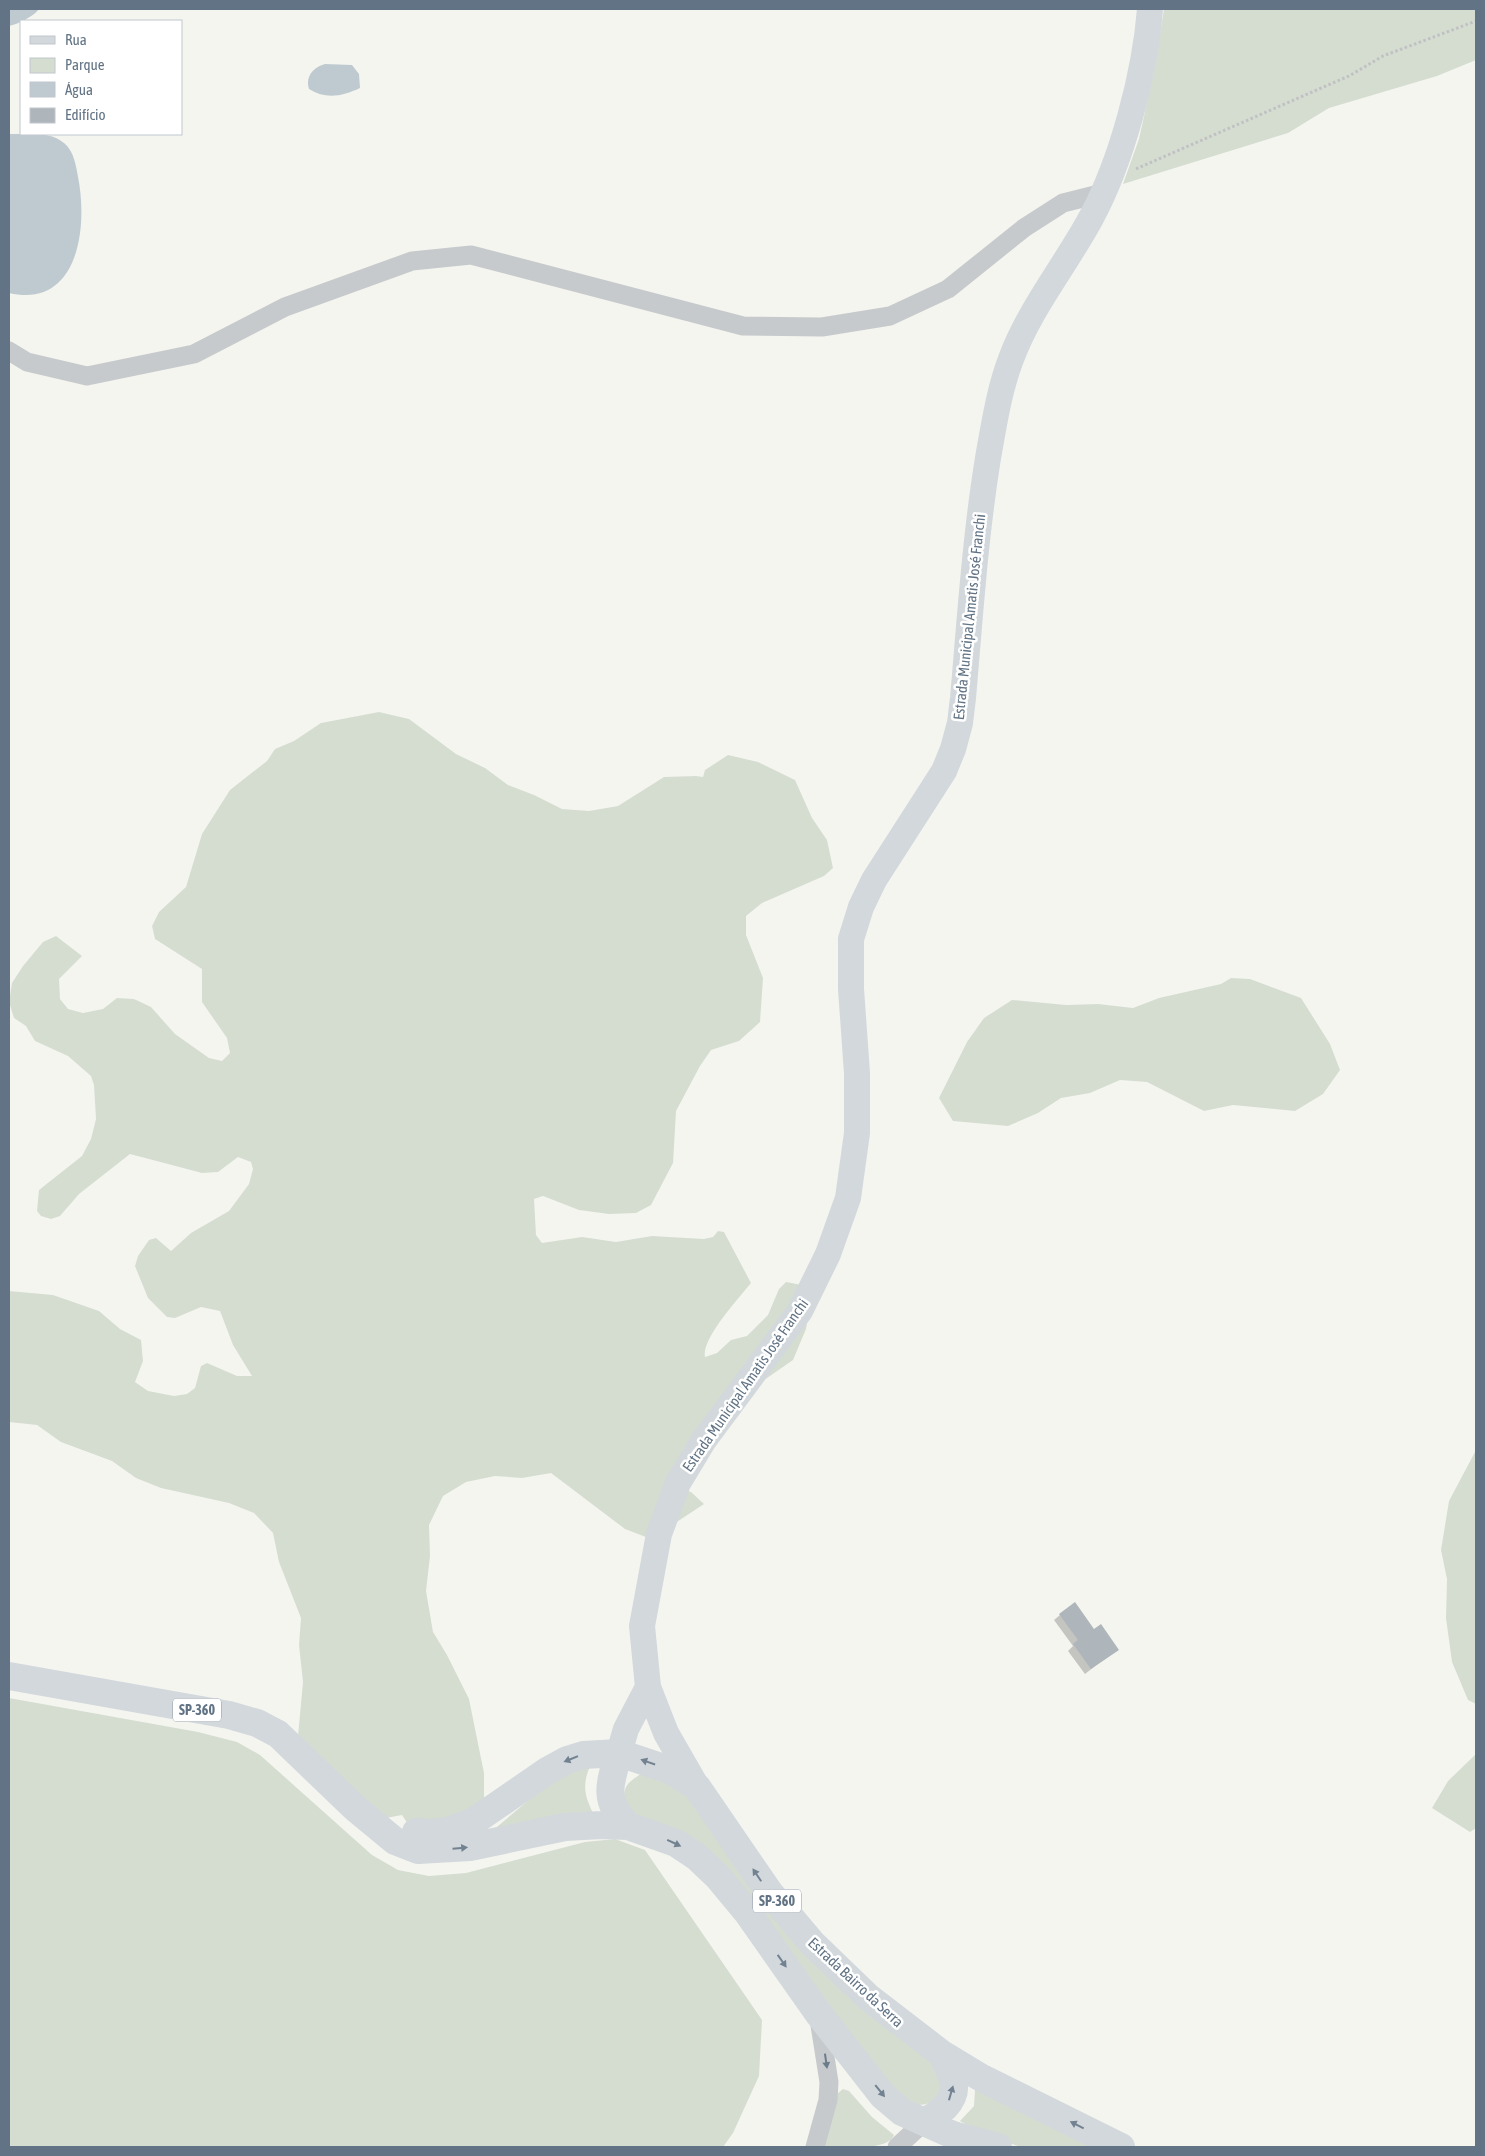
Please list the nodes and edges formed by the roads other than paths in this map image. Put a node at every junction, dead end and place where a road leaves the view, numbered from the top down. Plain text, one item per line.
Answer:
1 (1150, 9) edge
2 (1105, 188) junction
3 (9, 351) edge
4 (9, 1676) edge
5 (648, 1687) junction
6 (619, 1753) junction
7 (697, 1786) junction
8 (356, 1808) junction
9 (628, 1826) junction
10 (818, 2013) junction
11 (942, 2054) junction
12 (924, 2122) junction
13 (815, 2147) edge
14 (897, 2147) edge
15 (998, 2147) edge
16 (1121, 2147) edge

1 - 2 main road, Estrada Municipal Amatis José Franchi
2 - 3 street
2 - 5 main road, Estrada Municipal Amatis José Franchi
4 - 8 main road, SP-360
5 - 6 main road
5 - 7 main road, Estrada Bairro da Serra
7 -> 6 main road, Estrada Bairro da Serra / SP-360
6 -> 8 main road, SP-360
6 - 9 main road
11 -> 7 main road, Estrada Bairro da Serra / SP-360
8 -> 9 main road, SP-360
9 -> 10 main road, SP-360
10 -> 12 main road, SP-360
10 -> 13 street
12 -> 11 main road
16 -> 11 main road, Estrada Bairro da Serra / SP-360
12 - 14 street
12 - 15 main road, SP-360

